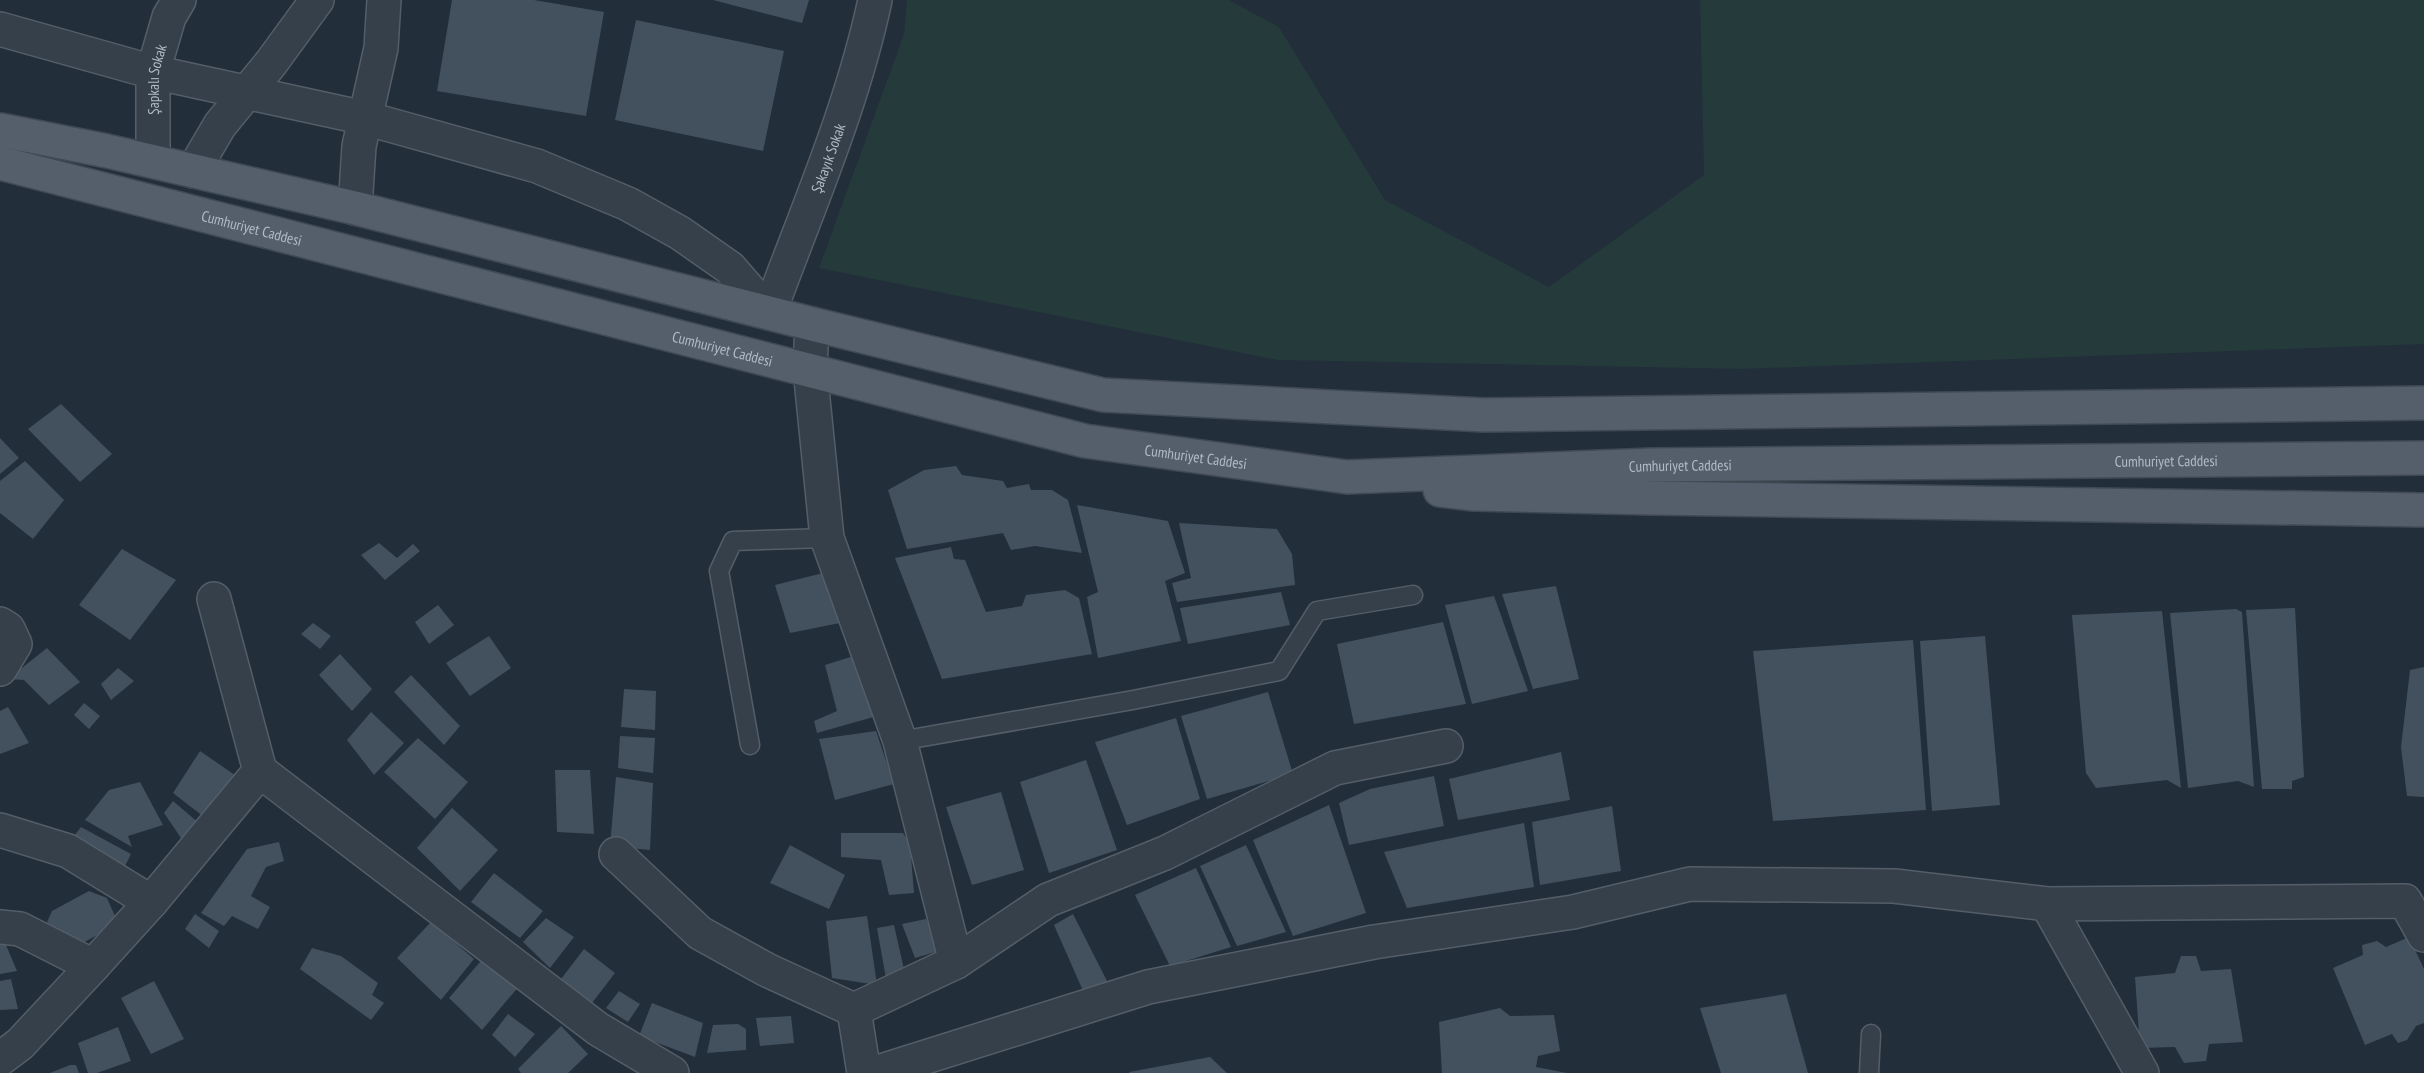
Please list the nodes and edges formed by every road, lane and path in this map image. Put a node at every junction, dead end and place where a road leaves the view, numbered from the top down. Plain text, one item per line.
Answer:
1 (179, 0) edge
2 (317, 0) edge
3 (384, 0) edge
4 (875, 0) edge
5 (0, 29) edge
6 (153, 72) junction
7 (246, 92) junction
8 (365, 118) junction
9 (0, 130) edge
10 (153, 161) junction
11 (0, 163) edge
12 (192, 171) junction
13 (355, 208) junction
14 (769, 313) junction
15 (812, 324) junction
16 (810, 369) junction
17 (2424, 404) edge
18 (2424, 458) edge
19 (1347, 477) junction
20 (2424, 510) edge
21 (827, 538) junction
22 (1413, 595) dead end
23 (214, 599) dead end
24 (0, 624) edge
25 (0, 669) edge
26 (900, 741) junction
27 (750, 745) dead end
28 (1446, 746) dead end
29 (260, 771) junction
30 (0, 830) edge
31 (616, 854) dead end
32 (2415, 901) edge
33 (151, 902) junction
34 (2047, 904) junction
35 (0, 927) edge
36 (2424, 935) edge
37 (956, 962) junction
38 (93, 966) junction
39 (854, 1010) junction
40 (1871, 1034) dead end
41 (6, 1049) edge
42 (672, 1073) edge
43 (864, 1073) edge
44 (875, 1073) edge
45 (1869, 1073) edge
46 (2142, 1073) edge

1 - 6 street, Şapkalı Sokak
2 - 7 street
3 - 8 street
4 - 14 street, Şakayık Sokak
5 - 6 street
6 - 7 street
6 - 10 street, Şapkalı Sokak
7 - 8 street
7 - 12 street
8 - 13 street
8 - 14 street
9 - 10 main road
10 - 12 main road
11 - 16 main road, Cumhuriyet Caddesi
12 - 13 main road
13 - 14 main road
14 - 15 main road
15 - 16 street
15 - 17 main road
16 - 19 main road, Cumhuriyet Caddesi
16 - 21 street
18 - 19 main road, Cumhuriyet Caddesi
19 - 20 main road
21 - 26 street
21 - 27 lane
22 - 26 lane
23 - 29 street
24 - 25 street
26 - 37 street
28 - 37 street
29 - 33 street
29 - 42 street
30 - 33 street
31 - 39 street
32 - 34 street
32 - 36 street
33 - 38 street
34 - 44 street
34 - 46 street
35 - 38 street
37 - 39 street
38 - 41 street
39 - 43 street
40 - 45 lane

